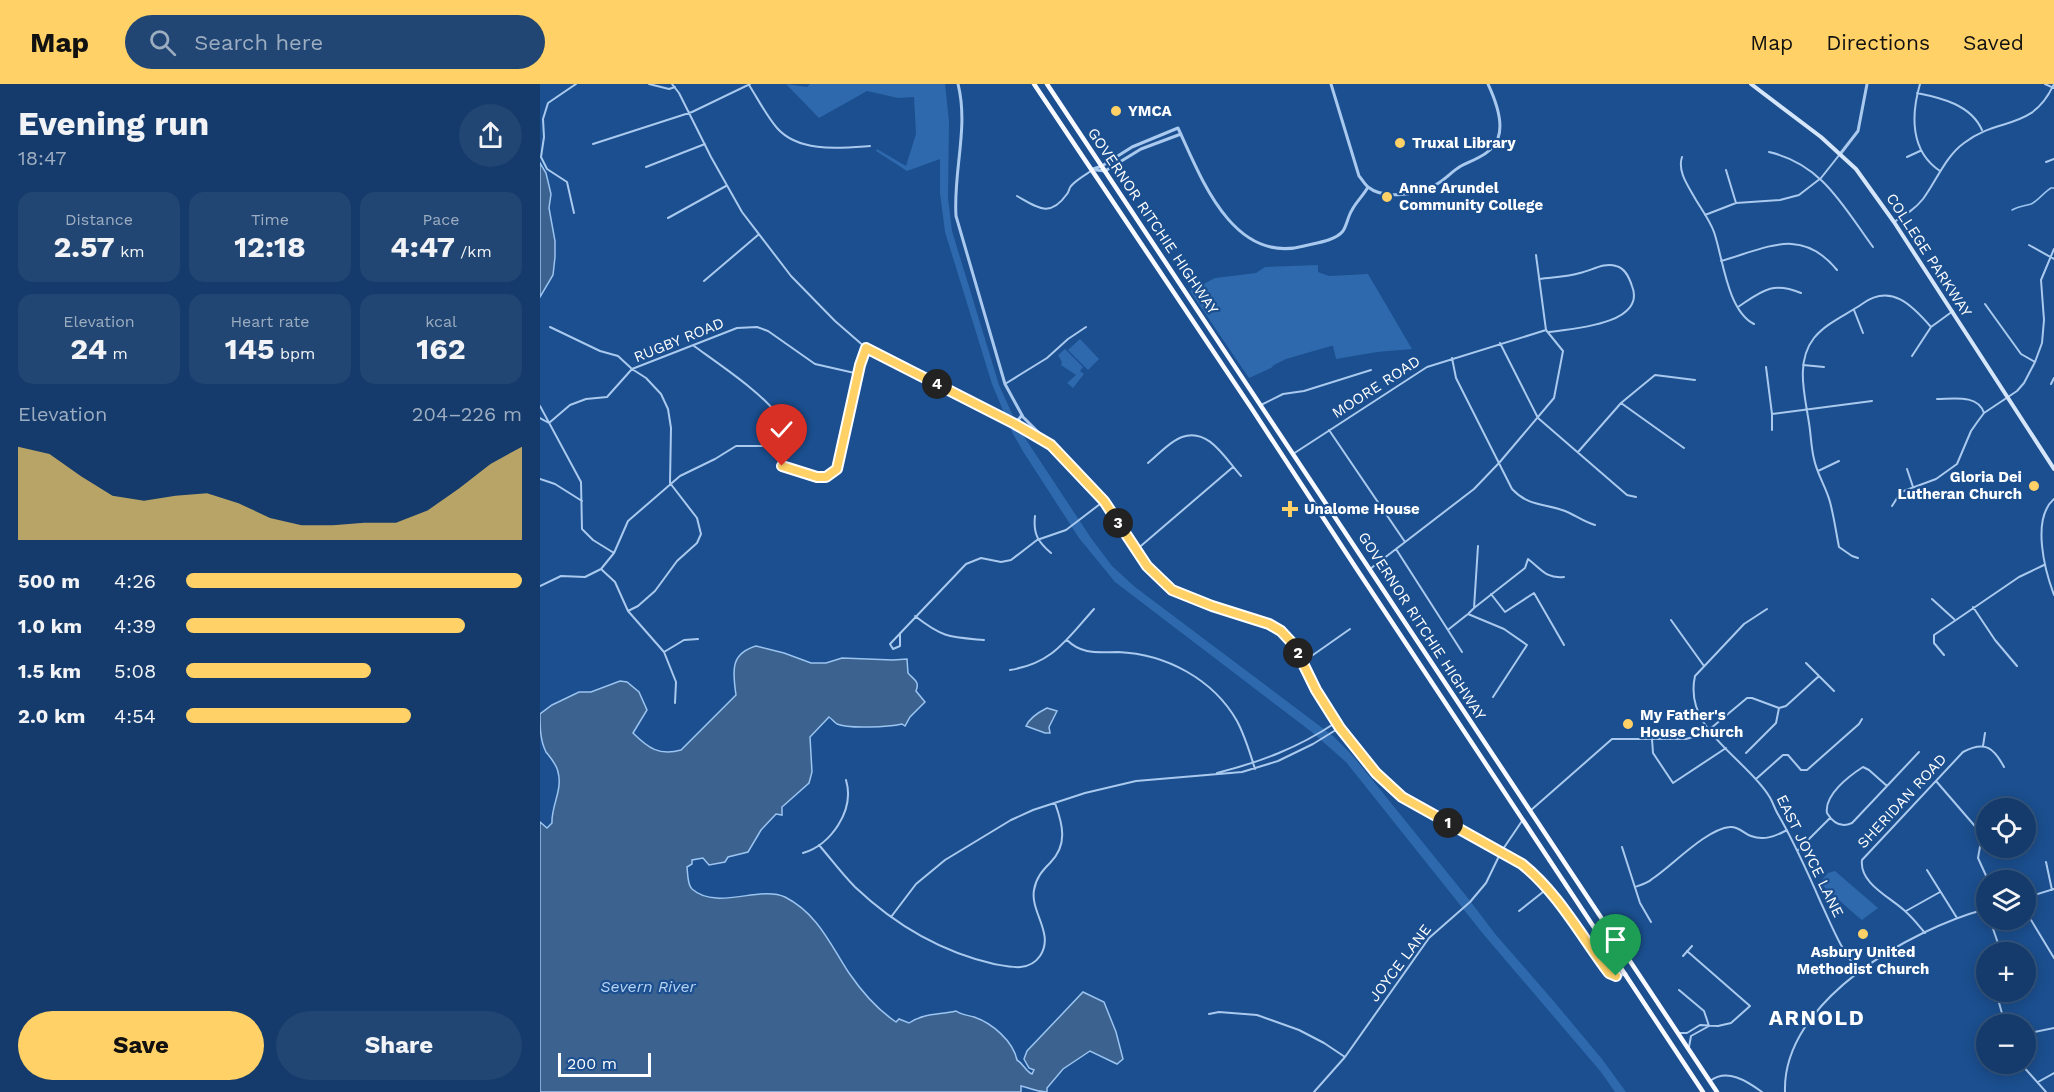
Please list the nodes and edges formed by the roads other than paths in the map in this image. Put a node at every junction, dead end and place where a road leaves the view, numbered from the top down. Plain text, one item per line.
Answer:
1 (576, 84) edge
2 (649, 84) edge
3 (958, 84) edge
4 (1034, 84) edge
5 (1047, 84) edge
6 (1331, 84) edge
7 (1488, 84) edge
8 (1751, 84) edge
9 (1867, 84) edge
10 (1920, 84) edge
11 (2044, 84) edge
12 (749, 85) edge
13 (673, 86) edge
14 (2053, 86) edge
15 (1917, 93) junction
16 (690, 112) junction
17 (1982, 132) junction
18 (1181, 134) junction
19 (592, 144) dead end
20 (705, 144) junction
21 (870, 146) dead end
22 (1920, 151) junction
23 (1769, 152) dead end
24 (1841, 153) junction
25 (1682, 157) dead end
26 (1906, 157) dead end
27 (2054, 159) edge
28 (2046, 162) dead end
29 (646, 167) dead end
30 (1093, 169) junction
31 (1104, 169) junction
32 (1726, 170) dead end
33 (1940, 171) junction
34 (1821, 178) junction
35 (727, 186) junction
36 (1368, 188) junction
37 (1017, 196) dead end
38 (1736, 203) junction
39 (574, 213) dead end
40 (1705, 216) junction
41 (668, 218) dead end
42 (1894, 222) junction
43 (758, 235) junction
44 (2029, 245) dead end
45 (1874, 247) dead end
46 (2054, 249) edge
47 (1536, 255) dead end
48 (2050, 256) junction
49 (2054, 259) edge
50 (1721, 261) junction
51 (1837, 270) dead end
52 (1539, 279) junction
53 (704, 282) dead end
54 (1801, 293) dead end
55 (1985, 304) dead end
56 (1738, 307) junction
57 (1854, 310) junction
58 (1953, 311) junction
59 (1754, 324) dead end
60 (550, 327) dead end
61 (1086, 327) dead end
62 (1931, 327) junction
63 (1547, 331) junction
64 (1863, 333) dead end
65 (1500, 343) junction
66 (694, 346) junction
67 (866, 348) junction
68 (1912, 356) dead end
69 (1452, 358) junction
70 (2036, 362) junction
71 (1803, 365) junction
72 (1824, 367) dead end
73 (1766, 368) dead end
74 (632, 369) junction
75 (1371, 370) dead end
76 (859, 374) junction
77 (2054, 378) edge
78 (1695, 380) dead end
79 (1005, 384) junction
80 (2051, 384) dead end
81 (2008, 398) junction
82 (1937, 399) dead end
83 (1872, 401) dead end
84 (1621, 403) junction
85 (1261, 405) junction
86 (540, 406) edge
87 (1807, 410) junction
88 (1984, 413) junction
89 (1772, 414) junction
90 (1022, 415) junction
91 (540, 418) edge
92 (1538, 418) junction
93 (1272, 422) junction
94 (549, 423) junction
95 (1015, 424) junction
96 (1264, 427) junction
97 (1329, 430) junction
98 (1772, 430) dead end
99 (1051, 445) junction
100 (772, 446) junction
101 (1684, 448) dead end
102 (1578, 452) junction
103 (1293, 454) junction
104 (1839, 460) dead end
105 (1148, 463) dead end
106 (1499, 463) junction
107 (1233, 467) junction
108 (1907, 469) dead end
109 (2054, 469) edge
110 (1818, 471) junction
111 (1242, 476) dead end
112 (540, 479) edge
113 (670, 483) junction
114 (1913, 487) junction
115 (1636, 497) dead end
116 (2054, 499) edge
117 (582, 501) junction
118 (1104, 501) junction
119 (1892, 506) dead end
120 (1035, 516) dead end
121 (1595, 525) dead end
122 (1037, 540) junction
123 (1405, 542) junction
124 (1478, 546) dead end
125 (1396, 549) junction
126 (1136, 552) junction
127 (614, 553) junction
128 (1052, 553) dead end
129 (1858, 558) dead end
130 (2044, 565) junction
131 (601, 569) junction
132 (1370, 569) junction
133 (1564, 577) dead end
134 (540, 586) edge
135 (1491, 594) junction
136 (2054, 595) edge
137 (1932, 599) dead end
138 (1973, 607) junction
139 (1474, 608) junction
140 (1094, 609) dead end
141 (1767, 609) dead end
142 (628, 611) junction
143 (1468, 614) junction
144 (915, 615) junction
145 (1955, 619) junction
146 (1671, 620) dead end
147 (1350, 629) dead end
148 (1449, 629) junction
149 (1410, 630) junction
150 (900, 633) junction
151 (1400, 634) junction
152 (698, 639) dead end
153 (984, 640) dead end
154 (1067, 640) junction
155 (1564, 645) dead end
156 (664, 652) junction
157 (1462, 652) dead end
158 (1944, 655) dead end
159 (1303, 662) junction
160 (1806, 663) dead end
161 (1704, 666) junction
162 (2017, 666) dead end
163 (1010, 670) dead end
164 (1819, 676) junction
165 (1834, 691) dead end
166 (1493, 697) dead end
167 (675, 703) dead end
168 (1779, 708) junction
169 (1862, 719) dead end
170 (1336, 723) junction
171 (1340, 728) junction
172 (1709, 731) junction
173 (1986, 733) dead end
174 (1652, 739) junction
175 (1983, 746) junction
176 (1295, 748) junction
177 (1726, 748) junction
178 (1297, 752) junction
179 (1919, 752) dead end
180 (1746, 753) dead end
181 (1275, 756) junction
182 (1278, 761) junction
183 (1253, 764) junction
184 (2004, 767) dead end
185 (1255, 769) junction
186 (1212, 775) junction
187 (1756, 779) junction
188 (846, 780) dead end
189 (1936, 781) junction
190 (1887, 786) junction
191 (1507, 794) junction
192 (1055, 803) junction
193 (1530, 811) junction
194 (1830, 818) junction
195 (1523, 819) junction
196 (1976, 827) edge
197 (1541, 828) junction
198 (1787, 830) junction
199 (819, 845) junction
200 (1623, 847) dead end
201 (1797, 850) junction
202 (1501, 852) junction
203 (803, 853) dead end
204 (2046, 862) dead end
205 (1927, 870) dead end
206 (1635, 887) junction
207 (1548, 888) junction
208 (2053, 890) edge
209 (1941, 892) junction
210 (2036, 895) edge
211 (1519, 911) dead end
212 (1906, 911) junction
213 (1976, 912) edge
214 (891, 917) junction
215 (1957, 918) junction
216 (1651, 922) dead end
217 (2036, 928) edge
218 (1925, 933) junction
219 (1692, 946) dead end
220 (1688, 951) junction
221 (1683, 956) dead end
222 (2054, 958) edge
223 (1858, 970) junction
224 (1626, 974) junction
225 (1640, 977) junction
226 (1678, 990) dead end
227 (1209, 1014) dead end
228 (1710, 1026) junction
229 (2054, 1028) edge
230 (1677, 1032) junction
231 (2036, 1032) edge
232 (1689, 1049) junction
233 (1345, 1057) junction
234 (2054, 1073) edge
235 (2030, 1074) edge
236 (1710, 1081) junction
237 (2038, 1083) junction
238 (1784, 1091) edge
239 (1314, 1092) edge
240 (1703, 1092) edge
241 (1717, 1092) edge
242 (1762, 1092) edge
243 (2046, 1092) edge

1 - 39 street
2 - 13 street
3 - 79 street
4 - 30 highway, GOVERNOR RITCHIE HIGHWAY
5 - 31 highway, GOVERNOR RITCHIE HIGHWAY
6 - 36 street
7 - 36 street
8 - 24 main road, COLLEGE PARKWAY
9 - 24 street
10 - 15 street
11 - 14 street
12 - 16 street
12 - 21 street
13 - 16 street
14 - 17 street
15 - 17 street
15 - 22 street
16 - 19 street
16 - 20 street
17 - 33 street
18 - 31 street
18 - 31 street
18 - 36 street
20 - 29 street
20 - 35 street
22 - 26 street
22 - 33 street
23 - 34 street
24 - 34 street
24 - 42 main road, COLLEGE PARKWAY
25 - 40 street
27 - 28 street
30 - 31 street
30 - 37 street
30 - 96 highway, GOVERNOR RITCHIE HIGHWAY
31 - 85 highway, GOVERNOR RITCHIE HIGHWAY
32 - 38 street
33 - 42 street
34 - 38 street
34 - 45 street
35 - 41 street
35 - 43 street
38 - 40 street
40 - 50 street
42 - 58 main road, COLLEGE PARKWAY
43 - 53 street
43 - 67 street
44 - 48 street
46 - 48 street
47 - 52 street
48 - 49 street
48 - 70 street
50 - 51 street
50 - 56 street
52 - 63 street
52 - 63 street, MOORE ROAD
54 - 56 street
55 - 70 street
56 - 59 street
57 - 62 street
57 - 64 street
57 - 71 street
58 - 62 street
58 - 81 main road, COLLEGE PARKWAY
60 - 74 street
61 - 79 street
62 - 68 street
63 - 65 street, MOORE ROAD
63 - 92 street
65 - 69 street, MOORE ROAD
65 - 92 street
66 - 74 street, RUGBY ROAD
66 - 76 street, RUGBY ROAD
66 - 100 street
67 - 76 street
67 - 95 street
69 - 97 street, MOORE ROAD
69 - 106 street
70 - 81 street
71 - 72 street
71 - 87 street
73 - 89 street
74 - 94 street, RUGBY ROAD
74 - 113 street
75 - 85 street
76 - 100 street
77 - 80 street
78 - 84 street
79 - 90 street
81 - 88 street
81 - 109 main road, COLLEGE PARKWAY
82 - 88 street
83 - 87 street
84 - 101 street
84 - 102 street
85 - 93 highway, GOVERNOR RITCHIE HIGHWAY
86 - 94 street
87 - 89 street
87 - 110 street
88 - 114 street
89 - 98 street
90 - 95 street
90 - 99 street
91 - 94 street
92 - 102 street
92 - 106 street
93 - 96 highway
93 - 103 highway, GOVERNOR RITCHIE HIGHWAY
94 - 117 street
95 - 99 street
96 - 151 highway, GOVERNOR RITCHIE HIGHWAY
97 - 103 street, MOORE ROAD
97 - 123 street
99 - 118 street
100 - 113 street
102 - 115 street
103 - 132 highway, GOVERNOR RITCHIE HIGHWAY
104 - 110 street
105 - 107 street
106 - 121 street
106 - 123 street
107 - 111 street
107 - 126 street
108 - 114 street
110 - 129 street
112 - 117 street
113 - 127 street
113 - 142 street
114 - 119 street
116 - 130 street
117 - 127 street
118 - 122 street
118 - 126 street
120 - 122 street
122 - 128 street
122 - 144 street
123 - 125 street
124 - 139 street
125 - 132 street
125 - 148 street
126 - 159 street
127 - 131 street
130 - 136 street
130 - 138 street
131 - 134 street
131 - 142 street
132 - 149 highway, GOVERNOR RITCHIE HIGHWAY
133 - 135 street
135 - 139 street
135 - 155 street
137 - 145 street
138 - 145 street
138 - 162 street
139 - 143 street
140 - 154 street
141 - 161 street
142 - 156 street
143 - 148 street
143 - 166 street
144 - 150 street
144 - 153 street
145 - 158 street
146 - 161 street
147 - 159 street
148 - 157 street
149 - 151 highway
149 - 193 highway, GOVERNOR RITCHIE HIGHWAY
150 - 150 street
151 - 191 highway, GOVERNOR RITCHIE HIGHWAY
152 - 156 street
154 - 163 street
154 - 183 street
156 - 167 street
159 - 170 street
160 - 164 street
161 - 172 street
164 - 165 street
164 - 168 street
168 - 172 street
168 - 180 street
169 - 187 street
170 - 171 street
170 - 176 street
171 - 178 street
171 - 202 street
172 - 174 street
172 - 177 street, EAST JOYCE LANE
173 - 175 street
174 - 177 street
174 - 193 street
175 - 184 street
175 - 189 street, SHERIDAN ROAD
176 - 178 street
176 - 181 street
177 - 187 street, EAST JOYCE LANE
178 - 182 street
179 - 190 street
181 - 182 street
181 - 183 street
182 - 185 street
183 - 185 street
183 - 186 street
185 - 186 street
186 - 192 street
187 - 198 street, EAST JOYCE LANE
188 - 199 street
189 - 196 street
189 - 212 street, SHERIDAN ROAD
190 - 194 street
190 - 194 street
191 - 193 highway
191 - 195 highway, GOVERNOR RITCHIE HIGHWAY
192 - 214 street
192 - 214 street
193 - 197 highway, GOVERNOR RITCHIE HIGHWAY
194 - 201 street
195 - 197 highway
195 - 202 street, JOYCE LANE
195 - 224 highway, GOVERNOR RITCHIE HIGHWAY
197 - 225 highway, GOVERNOR RITCHIE HIGHWAY
198 - 201 street, EAST JOYCE LANE
198 - 206 street
199 - 203 street
199 - 214 street
200 - 206 street
201 - 223 street, EAST JOYCE LANE
202 - 207 street
202 - 233 street, JOYCE LANE
204 - 208 street
205 - 209 street
206 - 216 street
207 - 211 street
207 - 224 street
208 - 210 street
209 - 212 street
209 - 215 street
212 - 218 street, SHERIDAN ROAD
213 - 215 street
215 - 218 street
217 - 222 street
218 - 223 street
219 - 220 street
220 - 221 street
220 - 228 street
223 - 238 street
224 - 225 highway
224 - 240 highway, GOVERNOR RITCHIE HIGHWAY
225 - 230 highway, GOVERNOR RITCHIE HIGHWAY
226 - 228 street
227 - 233 street
228 - 230 street
228 - 232 street
229 - 231 street
230 - 232 highway, GOVERNOR RITCHIE HIGHWAY
232 - 236 highway, GOVERNOR RITCHIE HIGHWAY
233 - 239 street, JOYCE LANE
234 - 237 street
235 - 237 street
236 - 241 highway, GOVERNOR RITCHIE HIGHWAY
236 - 242 street
237 - 243 street

